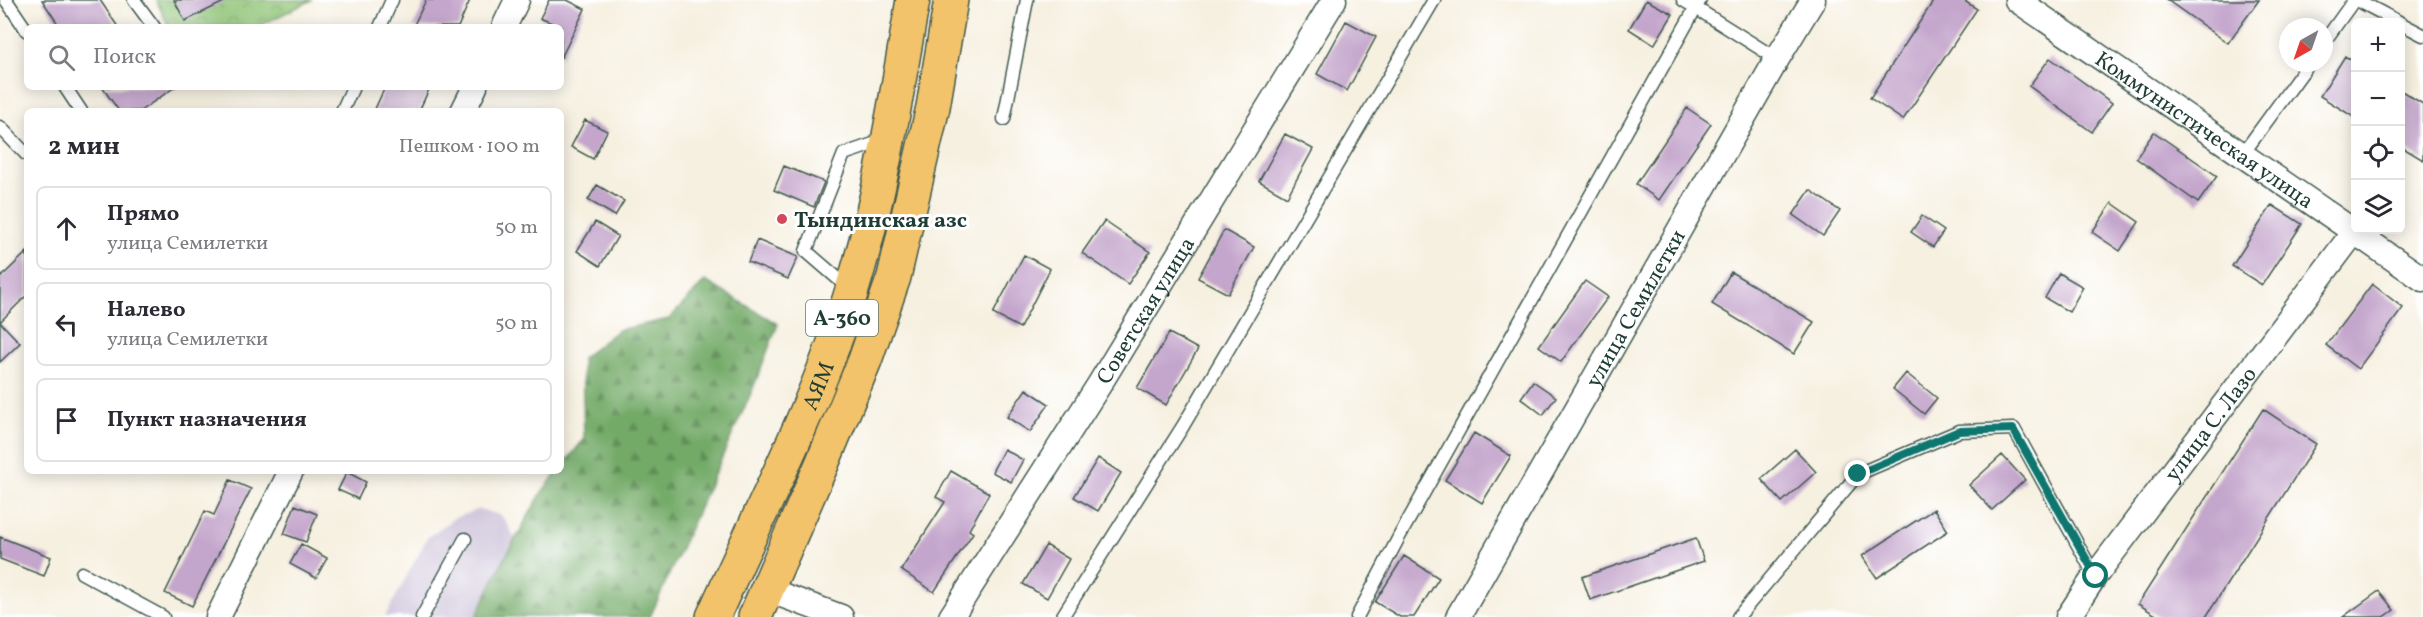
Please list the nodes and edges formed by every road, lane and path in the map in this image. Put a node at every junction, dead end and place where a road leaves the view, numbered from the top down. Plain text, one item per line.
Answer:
1 (6, 0) edge
2 (134, 0) edge
3 (392, 0) edge
4 (517, 0) edge
5 (913, 0) edge
6 (951, 0) edge
7 (1027, 0) edge
8 (1334, 0) edge
9 (1434, 0) edge
10 (1683, 0) edge
11 (1813, 0) edge
12 (2017, 0) edge
13 (2356, 0) edge
14 (1698, 3) edge
15 (2390, 18) edge
16 (152, 24) edge
17 (381, 24) edge
18 (505, 24) edge
19 (2405, 26) edge
20 (24, 27) edge
21 (2333, 30) edge
22 (2423, 35) edge
23 (1777, 59) junction
24 (2302, 72) edge
25 (67, 90) edge
26 (352, 90) edge
27 (474, 90) edge
28 (79, 108) edge
29 (343, 108) edge
30 (464, 108) edge
31 (1004, 119) dead end
32 (0, 127) edge
33 (889, 139) junction
34 (24, 152) edge
35 (2242, 155) junction
36 (2351, 230) edge
37 (2352, 234) edge
38 (2357, 234) edge
39 (2423, 279) edge
40 (852, 290) junction
41 (290, 474) edge
42 (465, 539) dead end
43 (82, 573) dead end
44 (2096, 576) junction
45 (761, 604) edge
46 (163, 617) edge
47 (218, 617) edge
48 (422, 617) edge
49 (713, 617) edge
50 (840, 617) edge
51 (951, 617) edge
52 (1062, 617) edge
53 (1358, 617) edge
54 (1458, 617) edge
55 (1738, 617) edge
56 (2068, 617) edge

1 - 20 lane
2 - 16 lane
3 - 17 lane
4 - 18 street
5 - 33 highway, АЯМ / А-360
6 - 45 highway, АЯМ / А-360
7 - 31 lane
8 - 51 street, Советская улица
9 - 52 lane
10 - 14 lane
11 - 23 street, улица Семилетки
12 - 35 street, Коммунистическая улица
13 - 15 lane
13 - 21 lane
14 - 23 lane
14 - 53 lane
19 - 22 lane
23 - 54 street, улица Семилетки
24 - 35 lane
25 - 28 lane
26 - 29 lane
27 - 30 street
32 - 34 lane
33 - 40 highway, АЯМ / А-360
33 - 40 lane
35 - 36 street, Коммунистическая улица
37 - 44 street, улица С. Лазо
38 - 39 street, Коммунистическая улица
40 - 49 highway, АЯМ / А-360
41 - 47 street
42 - 48 lane
43 - 46 lane
44 - 55 lane
44 - 56 street, улица С. Лазо
45 - 50 street

